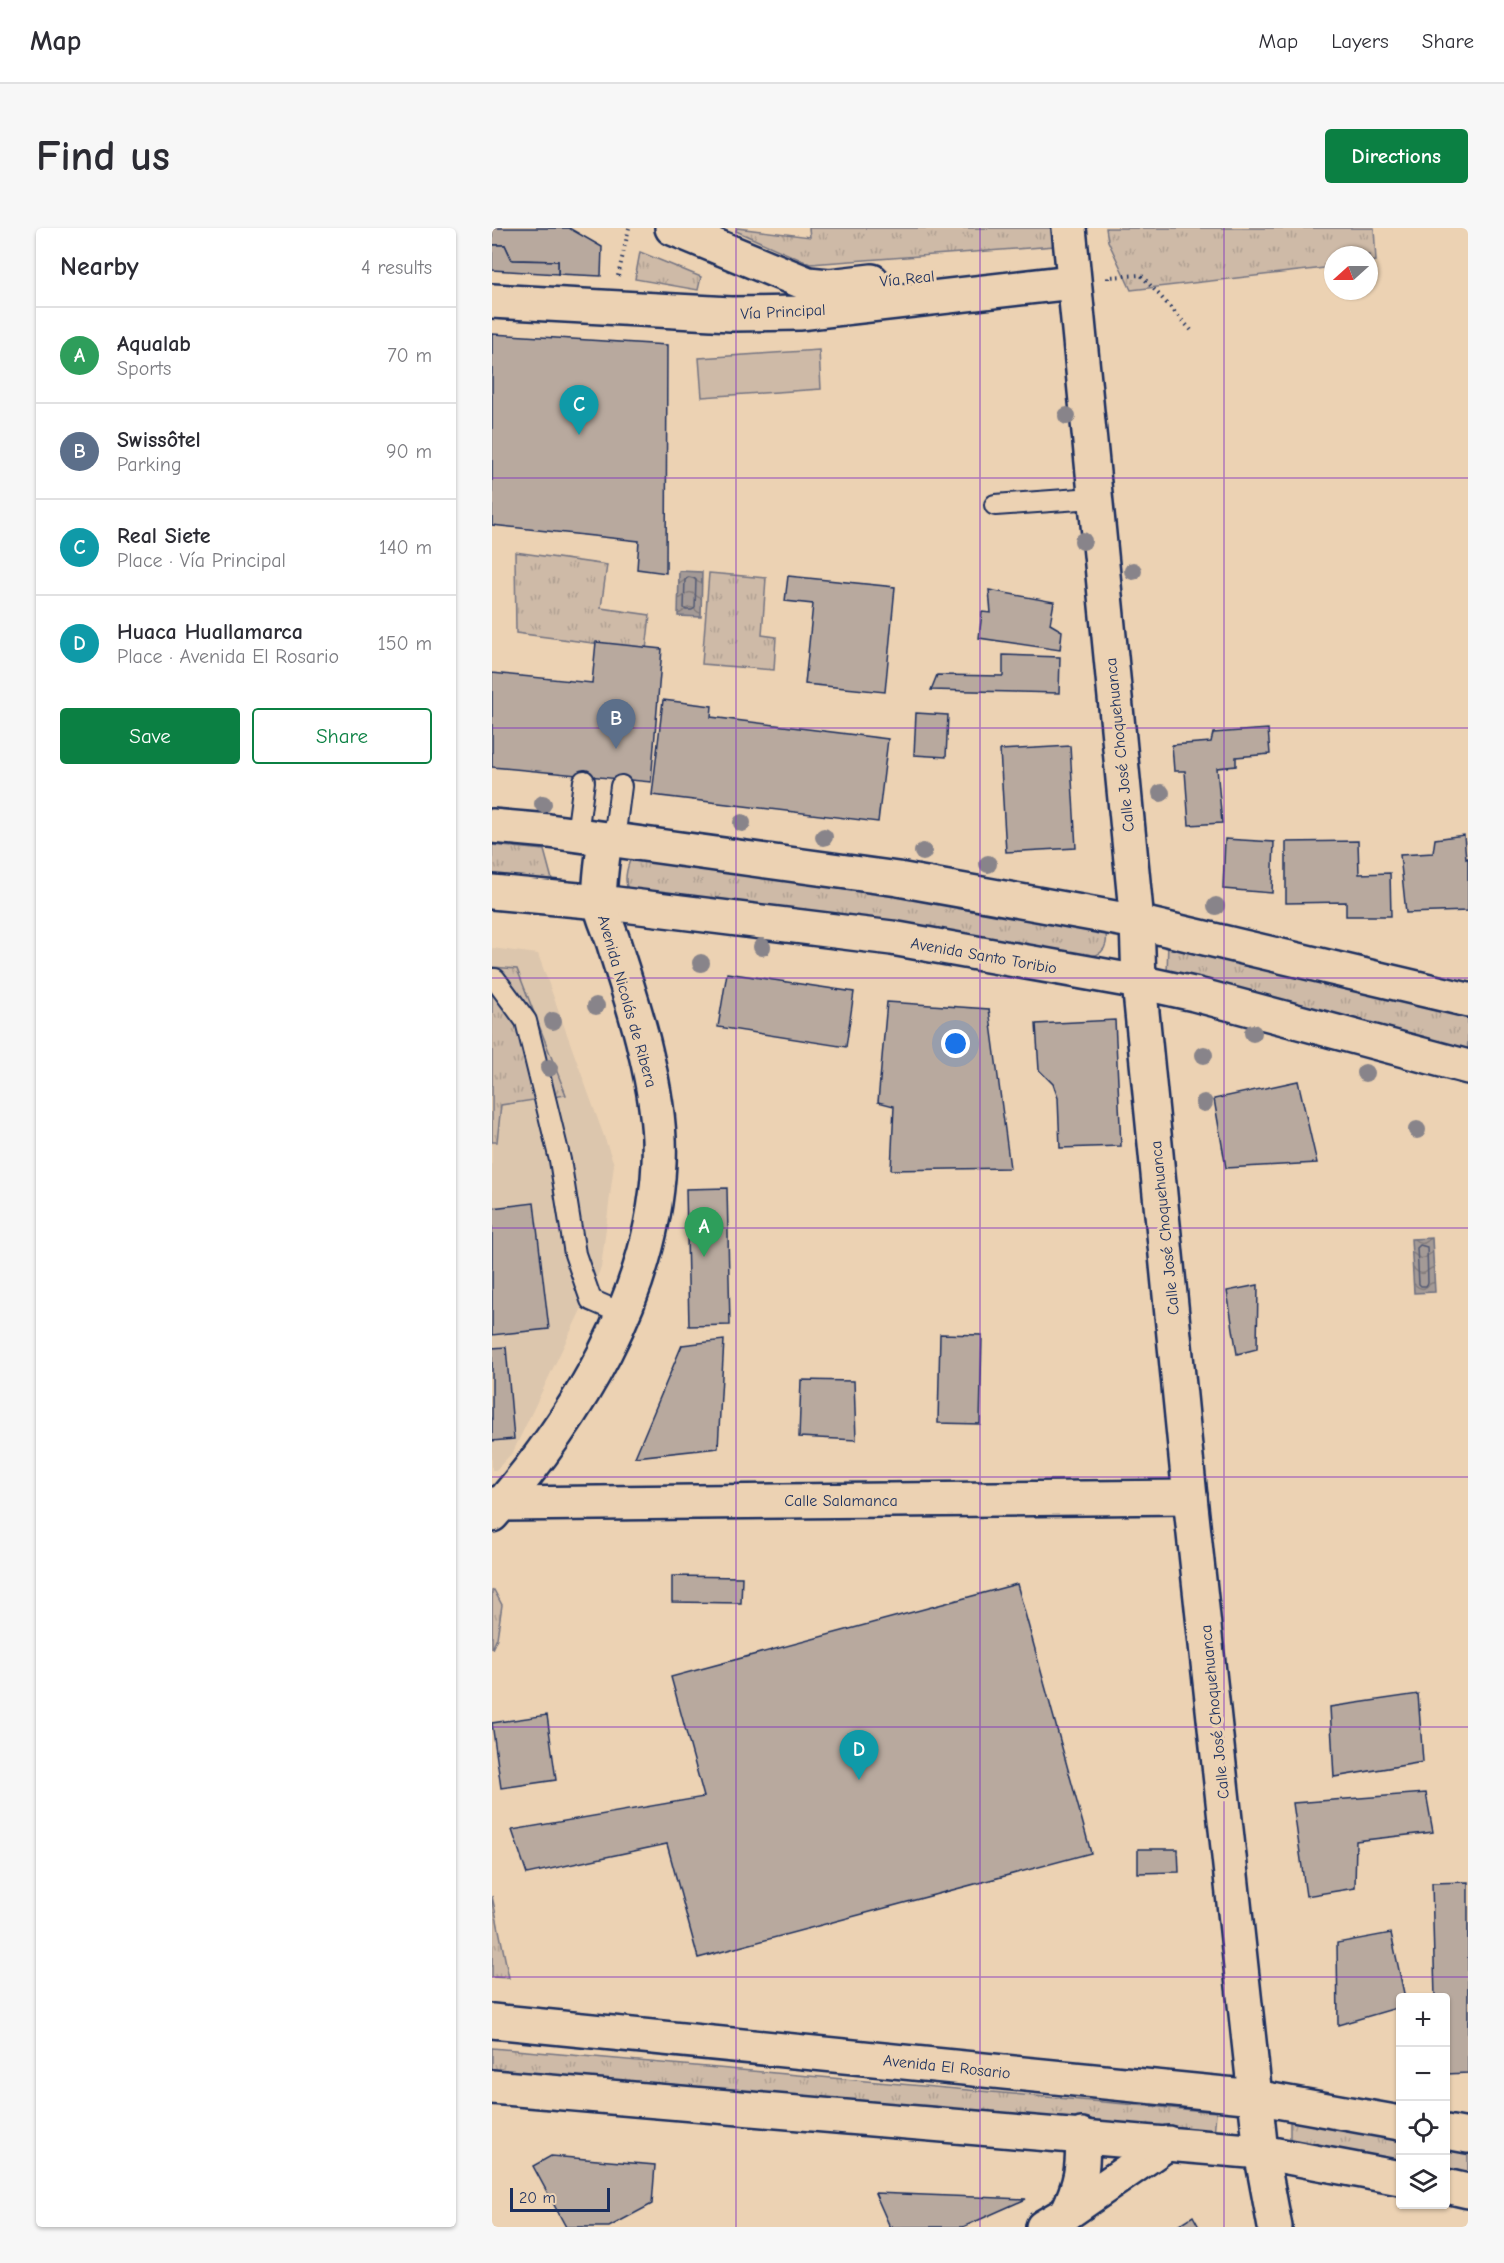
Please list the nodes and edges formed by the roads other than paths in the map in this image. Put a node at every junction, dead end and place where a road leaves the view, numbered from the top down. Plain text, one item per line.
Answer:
1 (672, 228) edge
2 (1069, 228) edge
3 (748, 259) junction
4 (1072, 272) junction
5 (492, 301) edge
6 (731, 314) junction
7 (1094, 498) junction
8 (995, 505) dead end
9 (584, 780) dead end
10 (621, 786) dead end
11 (492, 826) edge
12 (599, 838) junction
13 (492, 892) edge
14 (600, 902) junction
15 (1137, 921) junction
16 (492, 979) edge
17 (1139, 982) junction
18 (1468, 1000) edge
19 (1468, 1067) edge
20 (623, 1314) junction
21 (1190, 1497) junction
22 (495, 1507) edge
23 (492, 2021) edge
24 (492, 2087) edge
25 (1255, 2097) junction
26 (1396, 2122) edge
27 (1450, 2133) edge
28 (1082, 2135) junction
29 (1468, 2136) edge
30 (1167, 2143) junction
31 (1262, 2151) junction
32 (1396, 2177) edge
33 (1450, 2187) edge
34 (1468, 2191) edge
35 (1055, 2220) edge
36 (1275, 2227) edge

1 - 3 street, Vía Real
2 - 4 street, Calle José Choquehuanca
3 - 4 street, Vía Real
3 - 6 street
4 - 6 street, Vía Principal
4 - 7 street, Calle José Choquehuanca
5 - 6 street, Vía Principal
7 - 8 lane
7 - 15 street, Calle José Choquehuanca
9 - 12 lane
10 - 12 lane
11 - 12 street
12 - 14 street, Avenida Nicolás de Ribera
12 - 15 street
13 - 14 street, Avenida Santo Toribio
14 - 17 street, Avenida Santo Toribio
14 - 20 street, Avenida Nicolás de Ribera
15 - 17 street, Calle José Choquehuanca
15 - 18 street
16 - 20 lane
17 - 19 street, Avenida Santo Toribio
17 - 21 street, Calle José Choquehuanca
20 - 22 street, Avenida Nicolás de Ribera
21 - 22 street, Calle Salamanca
21 - 25 street, Calle José Choquehuanca
23 - 25 street, Avenida El Rosario
24 - 28 street
25 - 26 street, Avenida El Rosario
25 - 31 street, Calle José Choquehuanca
27 - 29 street
28 - 30 street
28 - 35 street
30 - 31 street
30 - 35 street
31 - 32 street
31 - 36 street, Calle José Choquehuanca
33 - 34 street

